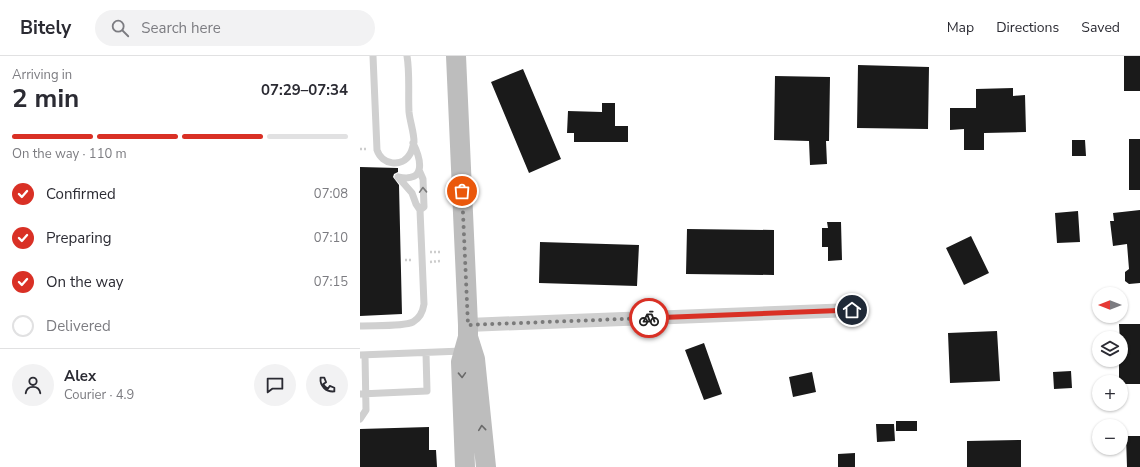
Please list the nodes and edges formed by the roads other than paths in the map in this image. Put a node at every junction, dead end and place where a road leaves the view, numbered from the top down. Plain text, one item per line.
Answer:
1 (373, 56) edge
2 (407, 56) edge
3 (456, 56) edge
4 (414, 143) junction
5 (383, 160) junction
6 (388, 167) dead end
7 (419, 170) junction
8 (420, 210) junction
9 (852, 310) dead end
10 (360, 326) edge
11 (468, 341) junction
12 (426, 353) junction
13 (363, 355) edge
14 (363, 393) edge
15 (360, 419) edge
16 (465, 467) edge
17 (486, 467) edge

1 - 5 lane
2 - 4 lane
3 - 11 street
4 - 5 lane
4 - 7 lane
5 - 6 lane
8 -> 7 lane
7 - 8 lane
8 - 10 lane
9 - 11 street
11 - 12 lane
11 -> 16 street
17 -> 11 street
12 - 13 lane
12 - 14 lane
13 - 14 lane
14 - 15 lane

